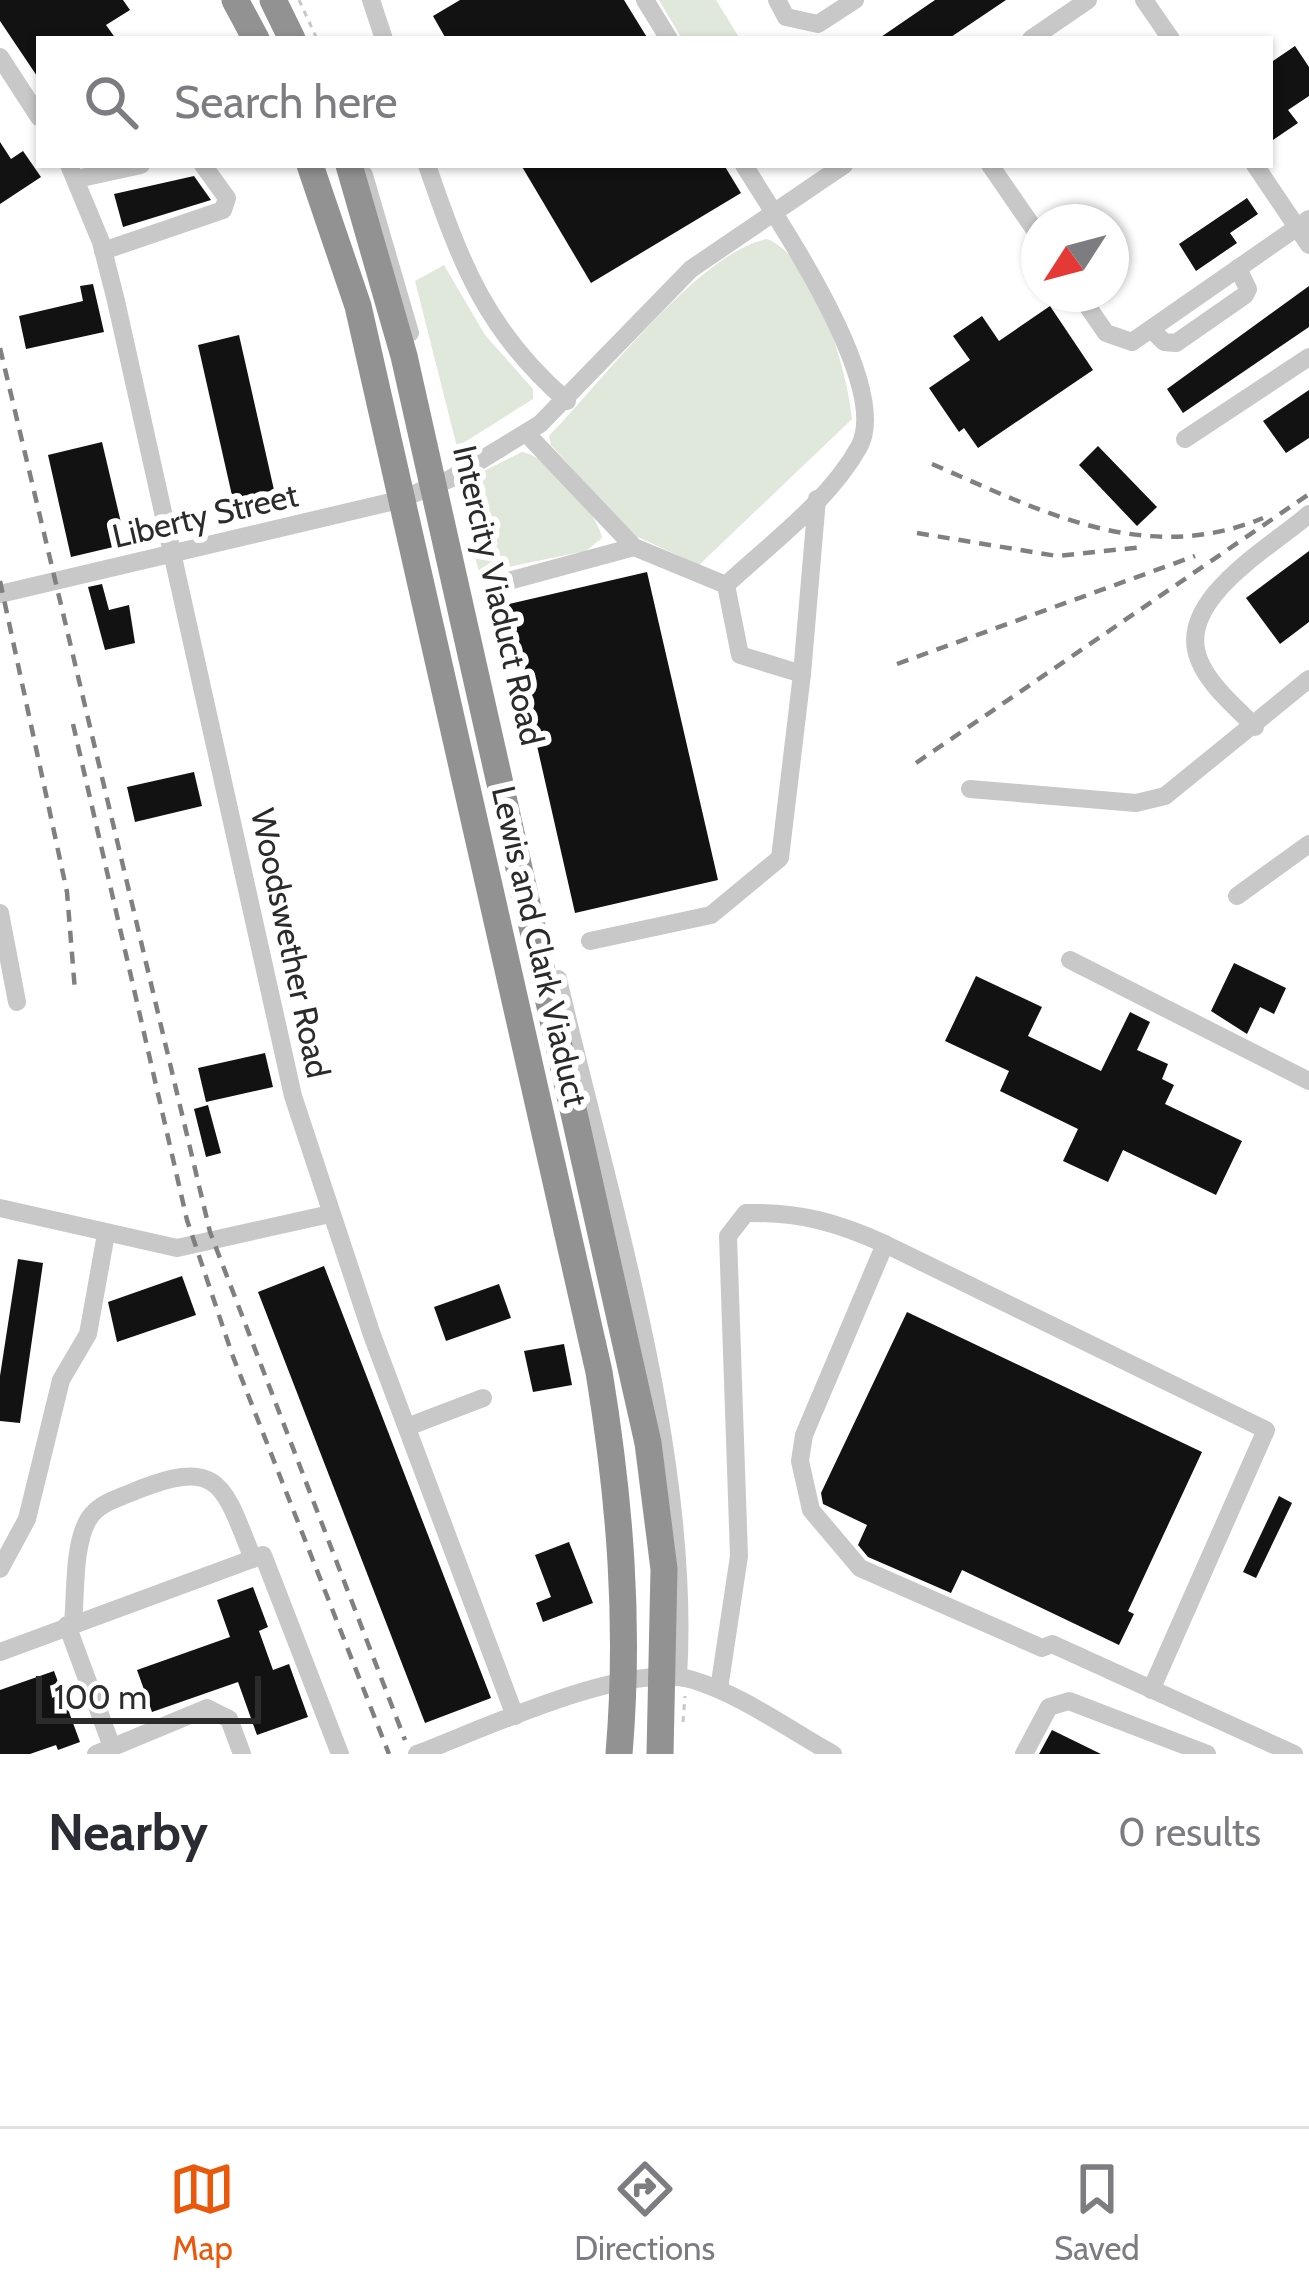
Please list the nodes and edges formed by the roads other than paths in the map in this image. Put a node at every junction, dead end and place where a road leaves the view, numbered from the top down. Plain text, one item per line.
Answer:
1 (236, 0) edge
2 (273, 0) edge
3 (286, 0) edge
4 (371, 0) edge
5 (645, 0) edge
6 (777, 0) edge
7 (855, 0) edge
8 (1088, 0) edge
9 (1144, 0) edge
10 (254, 36) edge
11 (291, 36) edge
12 (304, 36) edge
13 (383, 36) edge
14 (667, 36) edge
15 (1035, 36) edge
16 (1169, 36) edge
17 (0, 58) edge
18 (36, 112) edge
19 (112, 168) edge
20 (207, 168) edge
21 (311, 168) edge
22 (350, 168) edge
23 (361, 168) edge
24 (428, 168) edge
25 (746, 168) edge
26 (840, 168) edge
27 (992, 168) edge
28 (1258, 168) edge
29 (73, 172) edge
30 (1021, 210) edge
31 (772, 213) junction
32 (1305, 230) edge
33 (104, 251) junction
34 (1091, 312) edge
35 (1309, 357) edge
36 (567, 401) junction
37 (526, 433) junction
38 (1185, 439) dead end
39 (442, 483) junction
40 (817, 499) junction
41 (1309, 514) edge
42 (634, 547) junction
43 (175, 553) junction
44 (501, 583) dead end
45 (726, 585) junction
46 (0, 594) edge
47 (802, 674) junction
48 (1309, 680) edge
49 (1255, 727) junction
50 (970, 789) dead end
51 (1309, 844) edge
52 (1237, 896) dead end
53 (0, 914) edge
54 (590, 941) dead end
55 (1070, 960) dead end
56 (17, 1002) dead end
57 (1309, 1081) edge
58 (0, 1208) edge
59 (330, 1214) junction
60 (106, 1234) junction
61 (885, 1244) junction
62 (483, 1398) dead end
63 (407, 1427) junction
64 (253, 1559) junction
65 (0, 1569) edge
66 (70, 1624) junction
67 (0, 1652) edge
68 (678, 1678) junction
69 (719, 1689) junction
70 (1151, 1690) junction
71 (515, 1716) junction
72 (104, 1751) edge
73 (242, 1754) edge
74 (340, 1754) edge
75 (417, 1754) edge
76 (619, 1754) edge
77 (660, 1754) edge
78 (833, 1754) edge
79 (1024, 1754) edge
80 (1207, 1754) edge
81 (1294, 1754) edge

1 - 10 highway
2 - 11 highway
3 - 12 street
4 - 13 street
5 - 14 street
6 - 7 street
8 - 15 street
9 - 16 street
17 - 18 street
19 - 29 street
20 - 33 street
21 - 76 highway, Lewis and Clark Viaduct, bridge
22 - 77 highway, Lewis and Clark Viaduct, bridge
23 - 39 street, Intercity Viaduct Road
24 - 36 street
25 - 31 street
26 - 31 street, Liberty Street
27 - 30 street
28 - 32 street
29 - 33 street, Woodswether Road
31 - 36 street, Liberty Street
31 - 40 street
32 - 34 street
33 - 43 street, Woodswether Road
35 - 38 street
36 - 37 street, Liberty Street
37 - 39 street, Liberty Street
37 - 42 street
39 - 43 street, Liberty Street
39 - 68 street, Intercity Viaduct Road
40 - 45 street
40 - 47 street
41 - 49 street
42 - 44 street
42 - 45 street
43 - 46 street, Liberty Street
43 - 59 street, Woodswether Road
45 - 47 street
47 - 54 street
48 - 49 street
49 - 50 street
51 - 52 street
53 - 56 street
55 - 57 street
58 - 60 street
59 - 60 street
59 - 63 street, Woodswether Road
60 - 65 street
61 - 69 street
61 - 70 street
61 - 70 street
62 - 63 street
63 - 71 street, Woodswether Road
64 - 66 street
64 - 66 street
64 - 74 street
66 - 67 street
66 - 72 street
68 - 69 street
68 - 71 street
69 - 78 street
70 - 81 street
71 - 75 street
72 - 73 street
79 - 80 street

